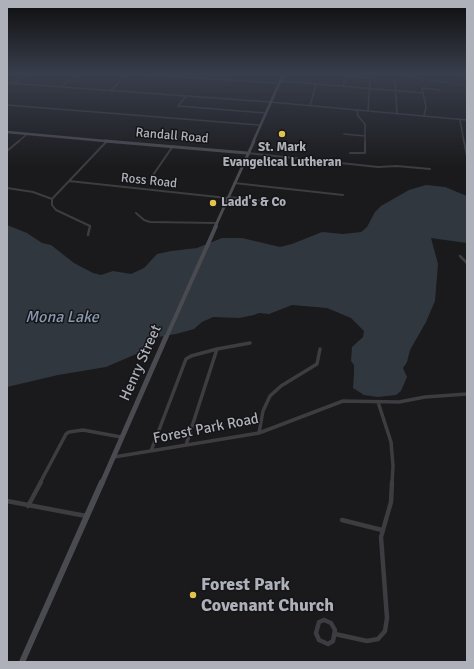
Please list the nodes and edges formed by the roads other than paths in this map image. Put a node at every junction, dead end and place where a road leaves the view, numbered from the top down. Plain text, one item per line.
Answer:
1 (22, 106) edge
2 (181, 106) edge
3 (268, 106) edge
4 (313, 106) edge
5 (368, 106) edge
6 (397, 106) edge
7 (426, 106) edge
8 (357, 110) junction
9 (368, 111) junction
10 (265, 113) junction
11 (397, 114) junction
12 (424, 116) junction
13 (460, 120) junction
14 (467, 120) edge
15 (259, 125) junction
16 (7, 132) edge
17 (27, 134) junction
18 (344, 134) dead end
19 (365, 136) junction
20 (107, 140) junction
21 (173, 146) junction
22 (7, 151) edge
23 (247, 153) junction
24 (350, 153) dead end
25 (467, 156) edge
26 (430, 170) dead end
27 (153, 175) dead end
28 (69, 181) junction
29 (234, 183) junction
30 (7, 188) edge
31 (343, 195) dead end
32 (52, 198) junction
33 (227, 198) junction
34 (266, 201) dead end
35 (136, 213) dead end
36 (217, 223) junction
37 (88, 235) dead end
38 (460, 256) dead end
39 (467, 263) edge
40 (250, 343) dead end
41 (217, 349) junction
42 (320, 349) dead end
43 (467, 394) edge
44 (378, 402) junction
45 (259, 433) junction
46 (121, 437) junction
47 (186, 445) junction
48 (151, 451) junction
49 (112, 457) junction
50 (7, 501) edge
51 (28, 506) junction
52 (86, 516) junction
53 (342, 520) dead end
54 (382, 530) junction
55 (335, 634) junction
56 (22, 662) edge

1 - 15 street
2 - 10 street
3 - 10 street, Henry Street
4 - 8 street
5 - 9 street
6 - 11 street
7 - 12 street
8 - 9 street
8 - 19 street
9 - 11 street
10 - 15 street, Henry Street
11 - 12 street
12 - 13 street
13 - 14 street
13 - 25 street
15 - 23 street, Henry Street
16 - 17 street, Randall Road
17 - 20 street, Randall Road
17 - 22 street
18 - 19 street
19 - 24 street
20 - 21 street, Randall Road
20 - 28 street
21 - 23 street, Randall Road
21 - 27 street
23 - 26 street, Randall Road
23 - 29 street, Henry Street
28 - 32 street
28 - 33 street, Ross Road
29 - 31 street
29 - 33 street, Henry Street
30 - 32 street
32 - 37 street
33 - 34 street, Ross Road
33 - 36 street, Henry Street
35 - 36 street
36 - 46 street, Henry Street
38 - 39 street
40 - 41 street
41 - 47 street
41 - 48 street
42 - 45 street
43 - 44 street, Forest Park Road
44 - 45 street, Forest Park Road
44 - 54 street
45 - 47 street, Forest Park Road
46 - 49 street, Henry Street
46 - 51 street
47 - 48 street, Forest Park Road
48 - 49 street, Forest Park Road
49 - 52 street, Henry Street
50 - 51 street
51 - 52 street
52 - 56 street, Henry Street
53 - 54 street
54 - 55 street
55 - 55 street

